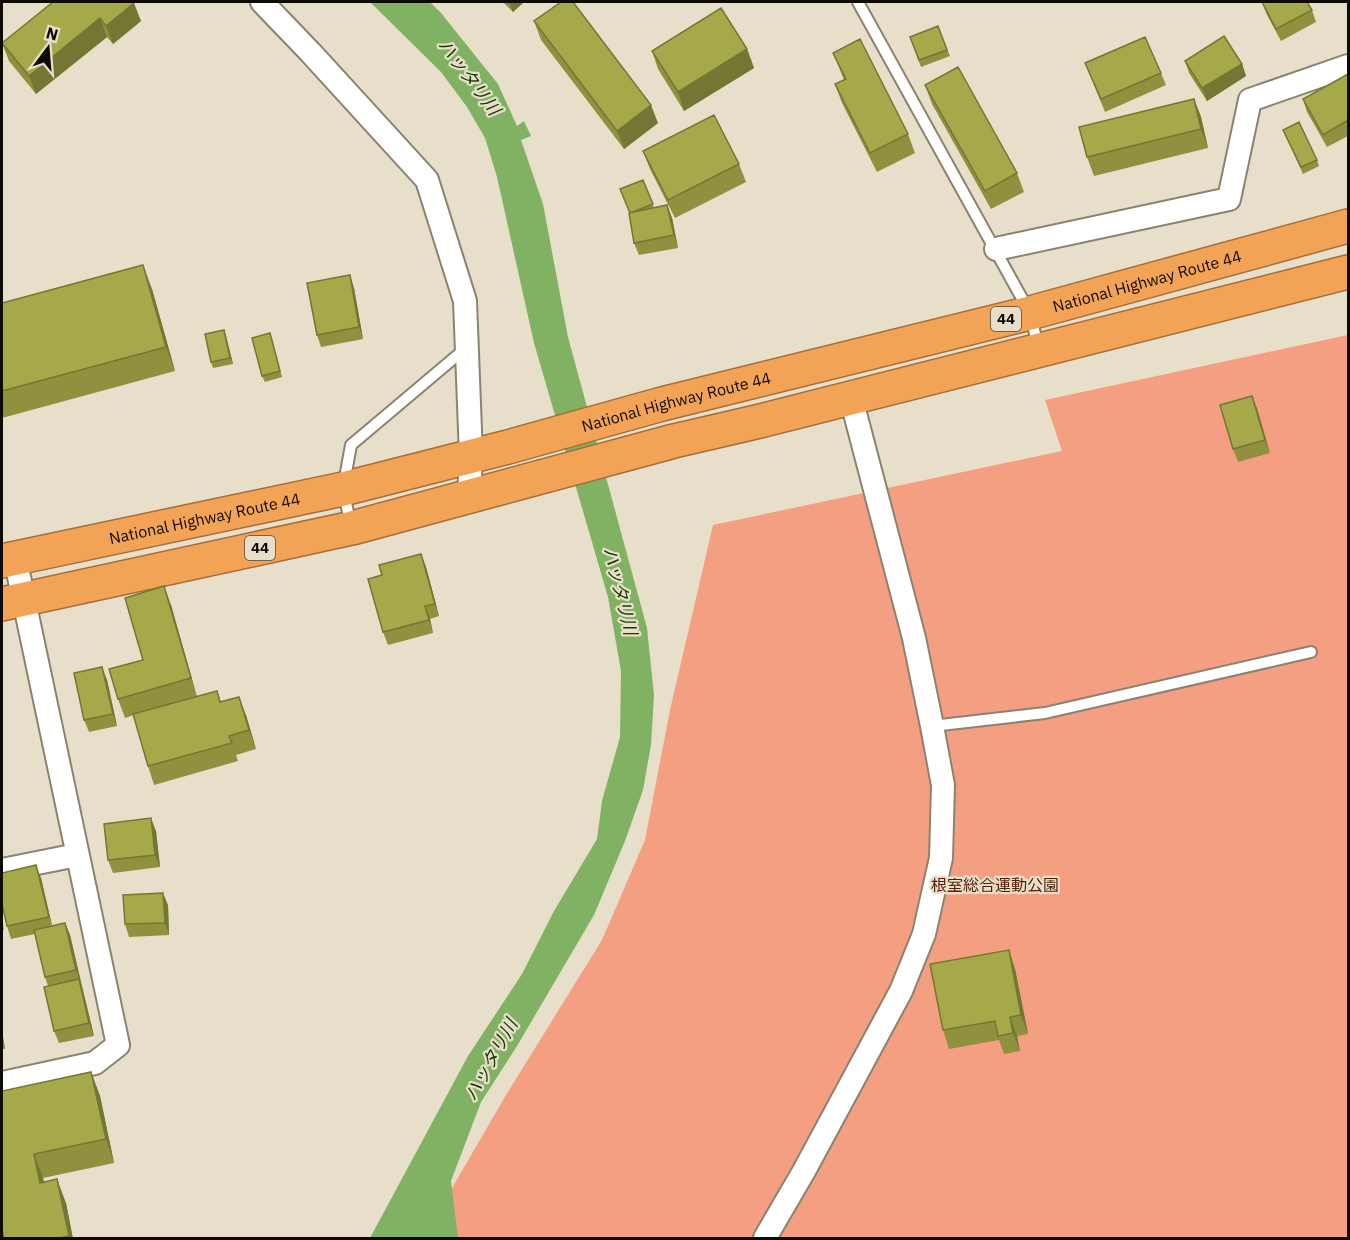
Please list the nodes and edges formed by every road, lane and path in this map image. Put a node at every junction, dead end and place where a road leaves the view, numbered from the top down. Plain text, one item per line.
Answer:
1 (262, 2) edge
2 (858, 2) edge
3 (1348, 66) edge
4 (1348, 226) edge
5 (996, 249) junction
6 (1348, 273) edge
7 (1030, 313) junction
8 (467, 348) junction
9 (1039, 350) junction
10 (851, 398) junction
11 (471, 456) junction
12 (343, 489) junction
13 (469, 497) junction
14 (352, 528) junction
15 (8, 560) edge
16 (12, 601) edge
17 (1311, 652) dead end
18 (932, 726) junction
19 (78, 855) junction
20 (2, 870) edge
21 (2, 1083) edge
22 (765, 1239) edge

1 - 8 street
2 - 5 lane
3 - 5 street
4 - 7 highway, National Highway Route 44 / 44
5 - 7 lane
6 - 9 highway, 44
7 - 9 lane
7 - 11 highway, National Highway Route 44 / 44
8 - 11 street
8 - 12 lane
9 - 10 highway, 44
10 - 13 highway, 44
10 - 18 street
11 - 12 highway, National Highway Route 44 / 44
11 - 13 street
12 - 14 lane
12 - 15 highway, National Highway Route 44 / 44
13 - 14 highway, 44
14 - 16 highway, 44
15 - 16 street
16 - 19 street
17 - 18 lane
18 - 22 street
19 - 20 street
19 - 21 street

